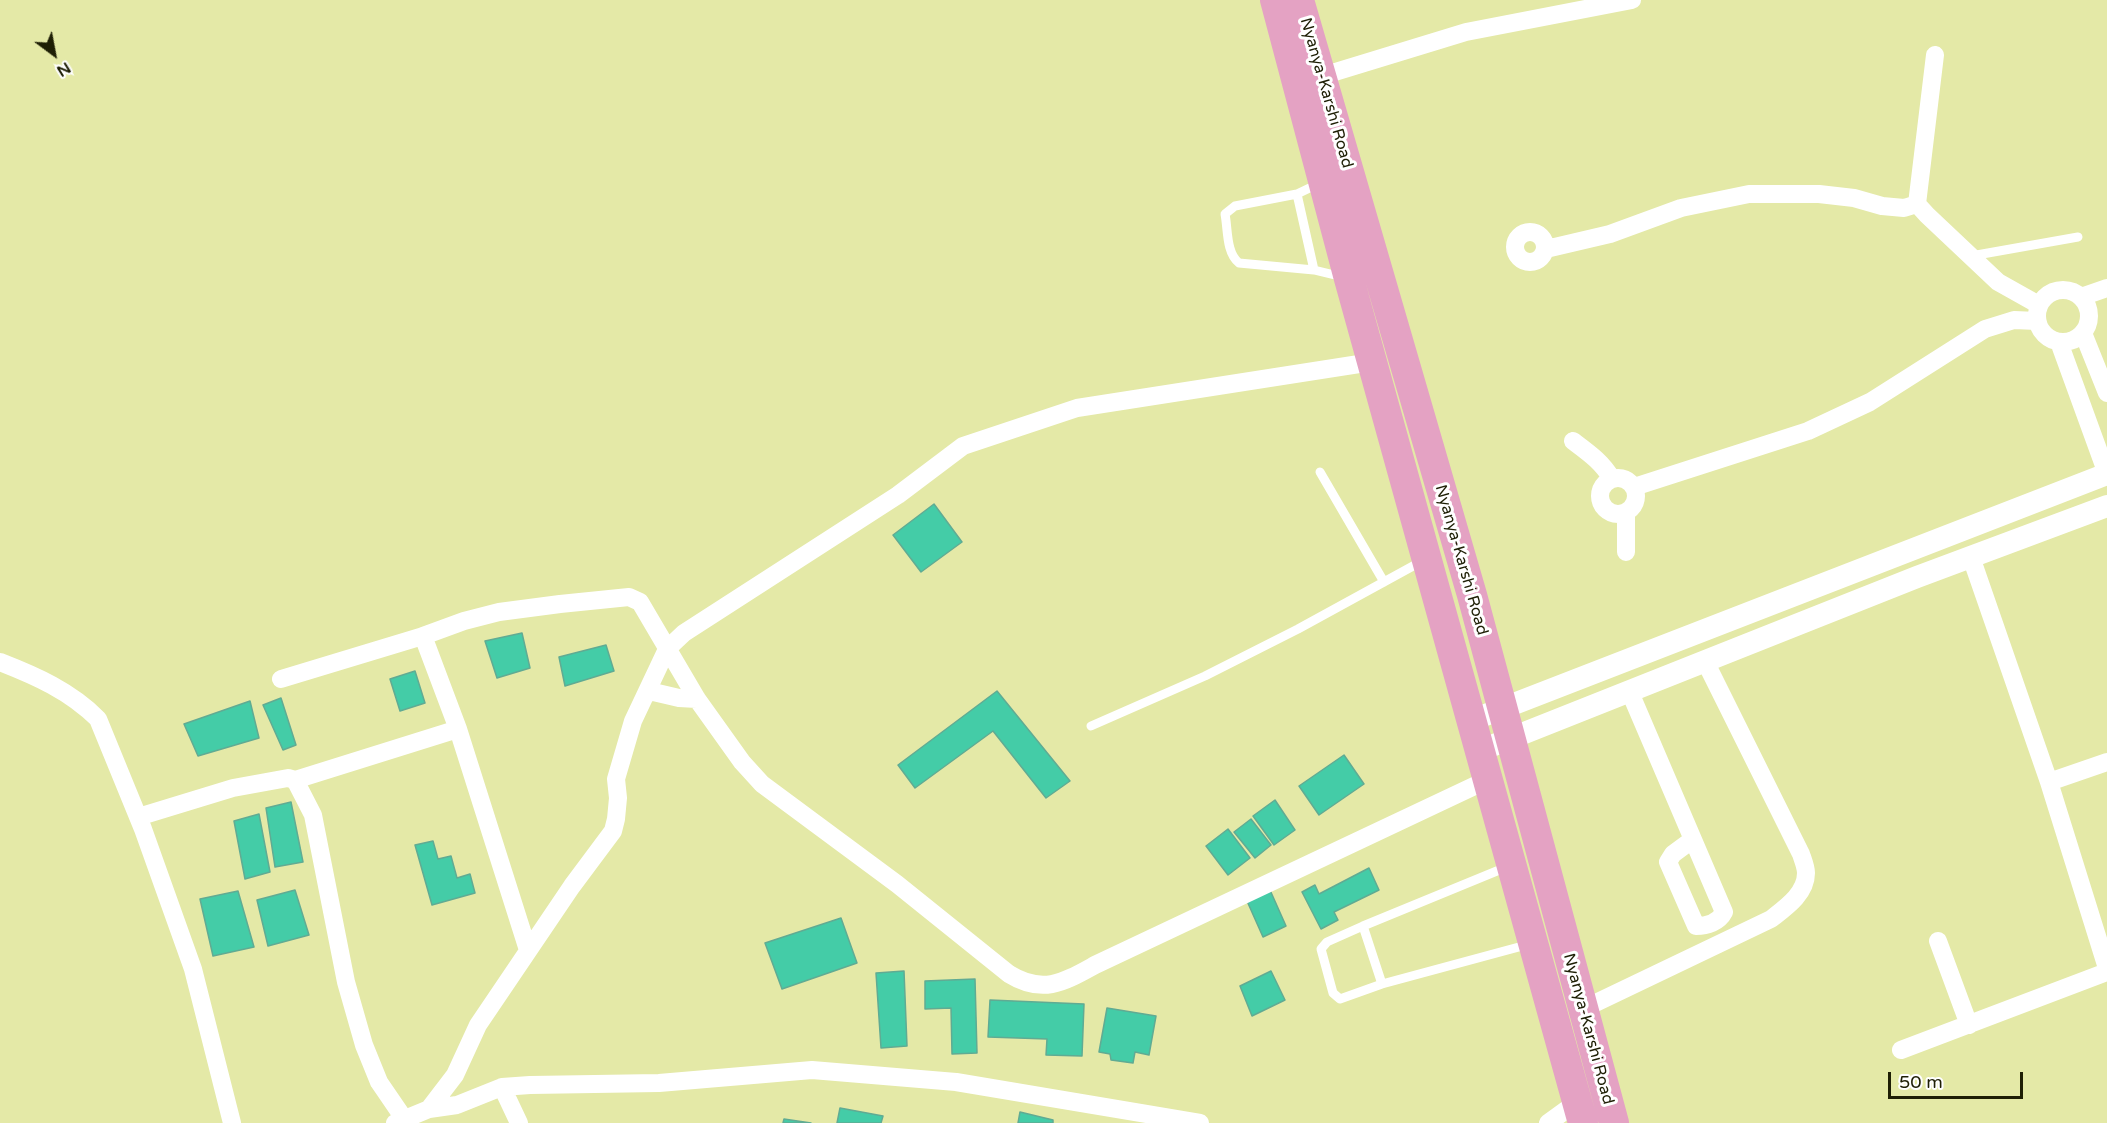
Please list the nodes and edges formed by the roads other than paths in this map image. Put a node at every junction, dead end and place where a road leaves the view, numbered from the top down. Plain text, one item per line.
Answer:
1 (1275, 0) edge
2 (1299, 0) edge
3 (1632, 0) edge
4 (1935, 56) dead end
5 (1322, 76) junction
6 (1297, 194) junction
7 (1337, 195) junction
8 (1917, 204) junction
9 (2078, 237) dead end
10 (1546, 249) dead end
11 (1969, 256) junction
12 (1314, 270) junction
13 (1349, 279) junction
14 (2107, 288) edge
15 (2081, 297) junction
16 (2038, 313) junction
17 (2083, 333) junction
18 (2059, 342) junction
19 (1372, 362) junction
20 (2107, 393) edge
21 (1573, 441) dead end
22 (1320, 472) dead end
23 (2107, 474) edge
24 (1612, 479) junction
25 (1634, 487) junction
26 (2107, 506) edge
27 (1626, 513) junction
28 (1626, 552) dead end
29 (1971, 557) junction
30 (1426, 559) junction
31 (1384, 582) junction
32 (423, 636) junction
33 (667, 649) junction
34 (1705, 660) junction
35 (0, 662) edge
36 (281, 679) dead end
37 (1629, 690) junction
38 (649, 691) junction
39 (697, 699) junction
40 (1470, 721) junction
41 (1506, 723) junction
42 (1091, 726) dead end
43 (458, 729) junction
44 (1479, 751) junction
45 (2107, 762) edge
46 (295, 780) junction
47 (1487, 780) junction
48 (2049, 782) junction
49 (138, 817) junction
50 (1692, 840) dead end
51 (1511, 866) junction
52 (1363, 926) junction
53 (1938, 941) dead end
54 (1533, 944) junction
55 (528, 950) junction
56 (2107, 970) edge
57 (1382, 984) junction
58 (1583, 1009) junction
59 (1969, 1025) junction
60 (1901, 1050) dead end
61 (502, 1087) junction
62 (429, 1109) junction
63 (1580, 1112) edge
64 (400, 1121) edge
65 (232, 1123) edge
66 (519, 1123) edge
67 (1200, 1123) edge
68 (1548, 1123) edge
69 (1614, 1123) edge

1 - 7 main road, Nyanya-Karshi Road
2 - 5 main road, Nyanya-Karshi Road
3 - 5 street
4 - 8 street
5 - 7 main road, Nyanya-Karshi Road
6 - 7 lane
6 - 12 lane
6 - 12 lane
7 - 13 main road, Nyanya-Karshi Road
7 - 41 main road, Nyanya-Karshi Road
8 - 10 street
8 - 11 street
9 - 11 lane
11 - 16 street
12 - 13 lane
13 - 19 main road, Nyanya-Karshi Road
14 - 15 street
15 - 16 street
15 - 17 street
16 - 18 street
16 - 25 street
17 - 18 street
17 - 20 street
18 - 23 street
19 - 30 main road, Nyanya-Karshi Road
19 - 33 street
21 - 24 street
22 - 31 lane
23 - 41 street
24 - 25 street
24 - 27 street
25 - 27 street
26 - 29 street
27 - 28 street
29 - 34 street
29 - 48 street
30 - 31 lane
30 - 40 main road, Nyanya-Karshi Road
31 - 42 lane
32 - 33 street
32 - 36 street
32 - 43 street
33 - 38 street
33 - 39 street
34 - 37 street
34 - 58 street
35 - 49 street
37 - 41 street
37 - 50 street
38 - 39 street
38 - 55 street
39 - 47 street
40 - 41 street
40 - 44 main road, Nyanya-Karshi Road
41 - 44 street
41 - 58 main road, Nyanya-Karshi Road
43 - 46 street
43 - 55 street
44 - 47 main road, Nyanya-Karshi Road
45 - 48 street
46 - 49 street
46 - 64 street
47 - 51 main road, Nyanya-Karshi Road
48 - 56 street
49 - 65 street
51 - 52 lane
51 - 54 main road, Nyanya-Karshi Road
52 - 57 lane
52 - 57 lane
53 - 59 street
54 - 57 lane
54 - 63 main road, Nyanya-Karshi Road
55 - 62 street
56 - 59 street
58 - 69 main road, Nyanya-Karshi Road
59 - 60 street
61 - 62 street
61 - 66 street
61 - 67 street
62 - 64 street
63 - 68 street

